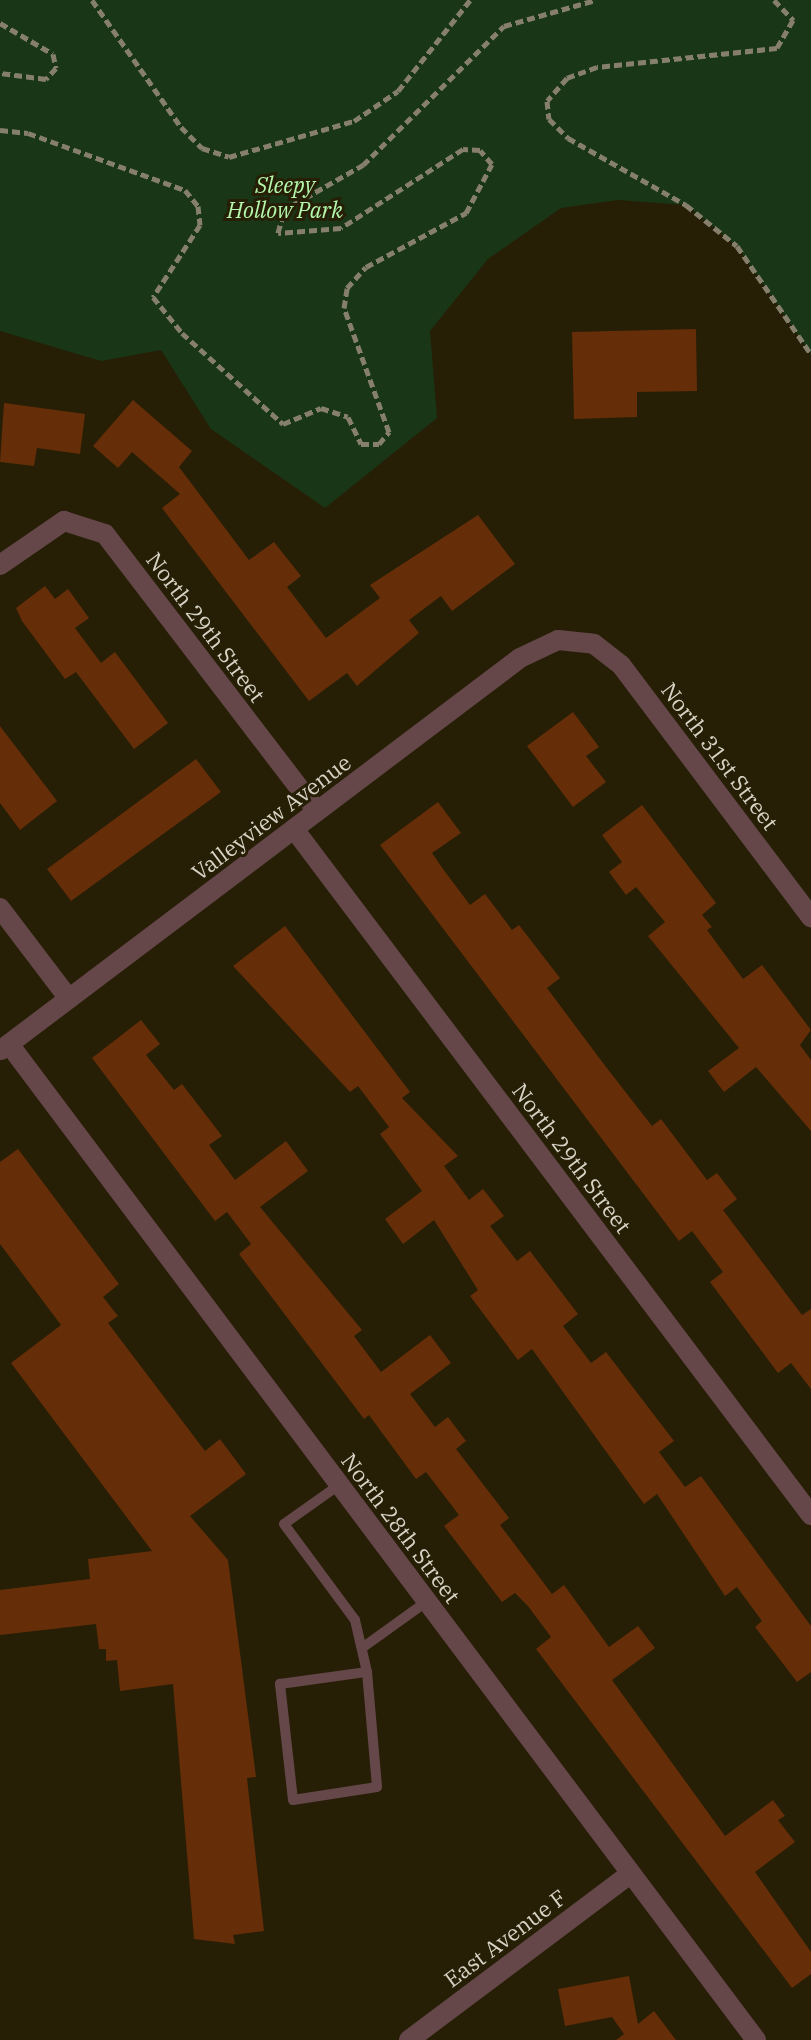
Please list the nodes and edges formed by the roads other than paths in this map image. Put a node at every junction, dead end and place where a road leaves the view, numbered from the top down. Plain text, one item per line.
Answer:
1 (0, 565) edge
2 (578, 638) joint
3 (317, 811) junction
4 (294, 829) junction
5 (0, 908) edge
6 (811, 917) edge
7 (69, 999) junction
8 (5, 1048) edge
9 (339, 1485) junction
10 (811, 1515) edge
11 (426, 1602) junction
12 (362, 1648) junction
13 (367, 1672) junction
14 (630, 1874) junction
15 (409, 2040) edge
16 (756, 2040) edge

1 - 3 street, North 29th Street
2 - 3 street, Valleyview Avenue
2 - 6 street, North 31st Street
3 - 4 street, Valleyview Avenue
4 - 7 street, Valleyview Avenue
4 - 10 street, North 29th Street
5 - 7 street
7 - 8 street, Valleyview Avenue
8 - 9 street, North 28th Street
9 - 11 street, North 28th Street
9 - 12 lane
11 - 12 lane
11 - 14 street, North 28th Street
12 - 13 lane
13 - 13 lane
14 - 15 street, East Avenue F
14 - 16 street, North 28th Street

